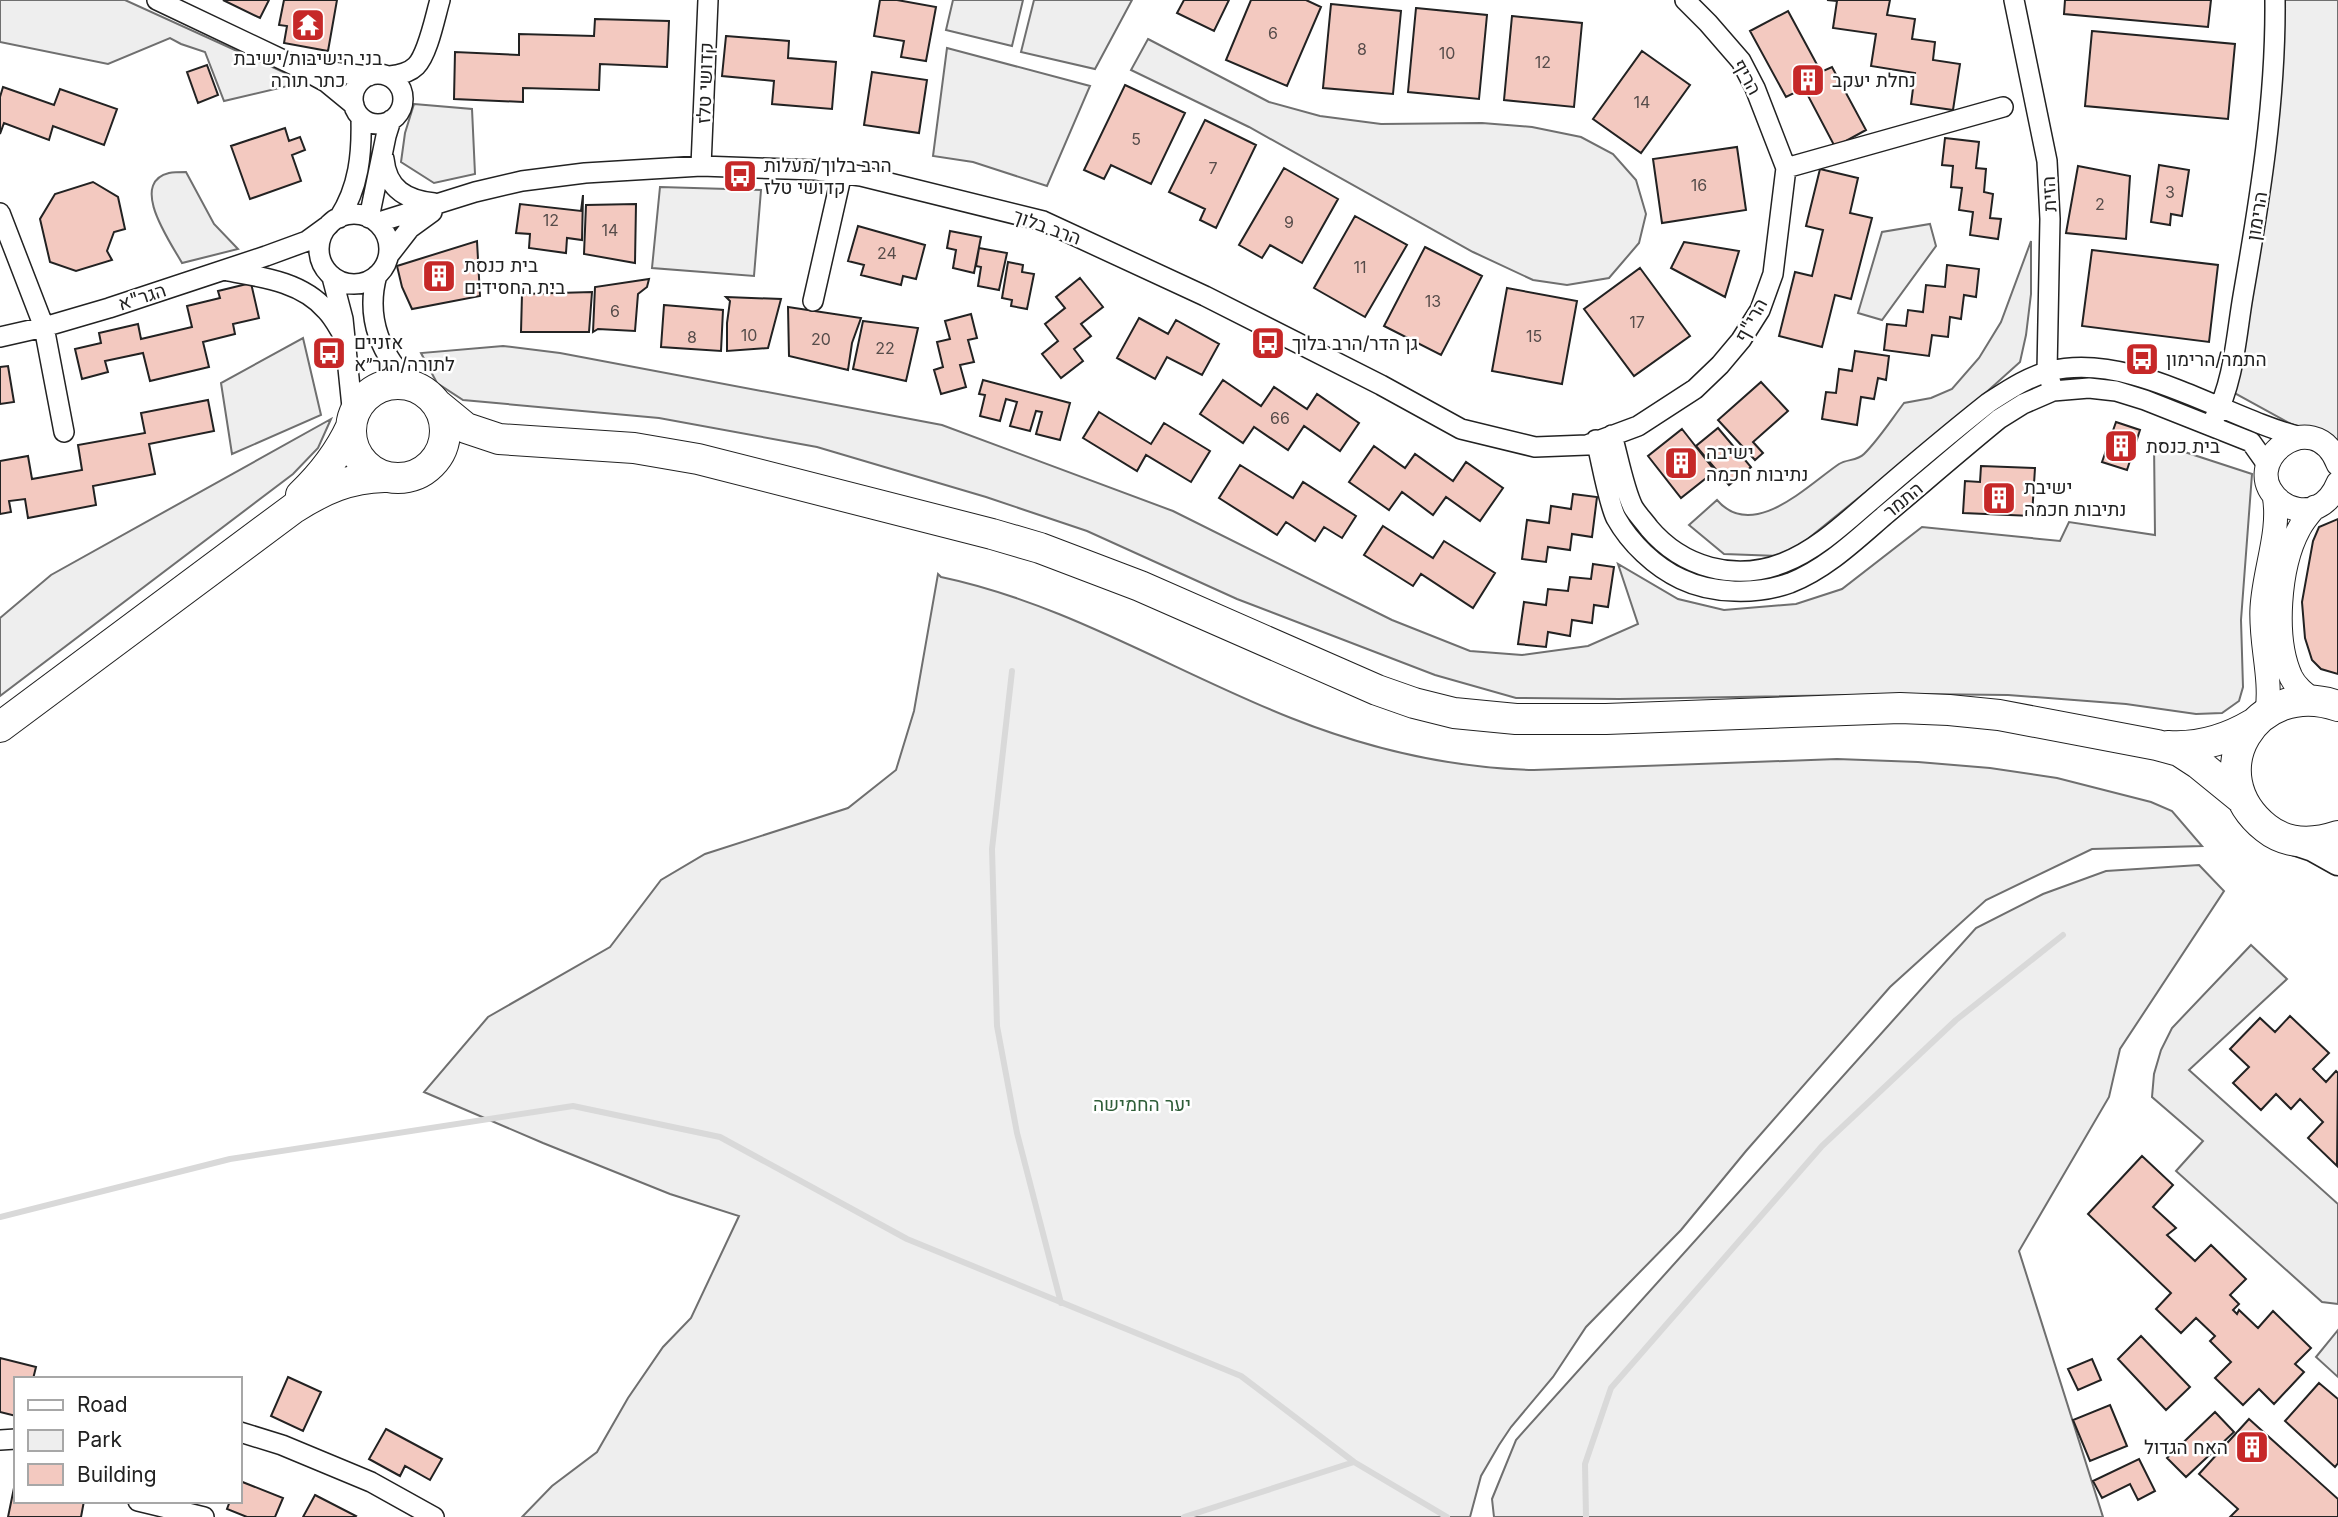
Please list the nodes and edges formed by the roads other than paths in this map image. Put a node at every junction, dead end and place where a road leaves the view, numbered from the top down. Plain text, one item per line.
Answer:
1 (157, 0) edge
2 (440, 0) edge
3 (708, 0) edge
4 (1685, 0) edge
5 (2014, 0) edge
6 (2275, 0) edge
7 (300, 68) junction
8 (369, 76) junction
9 (390, 76) junction
10 (2003, 107) dead end
11 (357, 111) junction
12 (391, 120) junction
13 (383, 149) junction
14 (701, 166) junction
15 (1786, 168) junction
16 (842, 173) junction
17 (458, 197) junction
18 (439, 203) junction
19 (0, 213) edge
20 (374, 220) junction
21 (334, 222) junction
22 (281, 251) junction
23 (389, 255) junction
24 (320, 257) junction
25 (224, 270) junction
26 (377, 275) junction
27 (332, 277) junction
28 (813, 301) dead end
29 (44, 327) junction
30 (0, 337) edge
31 (345, 338) junction
32 (2047, 372) junction
33 (413, 386) junction
34 (2053, 391) junction
35 (438, 405) junction
36 (2220, 408) junction
37 (352, 422) junction
38 (1638, 425) joint
39 (2210, 426) junction
40 (64, 432) dead end
41 (2301, 437) junction
42 (1604, 438) junction
43 (522, 441) junction
44 (2337, 458) edge
45 (2268, 466) junction
46 (430, 467) junction
47 (384, 477) junction
48 (2274, 495) junction
49 (2330, 496) edge
50 (274, 523) junction
51 (2325, 703) edge
52 (2260, 718) junction
53 (0, 727) edge
54 (2157, 745) junction
55 (2242, 799) junction
56 (2338, 836) edge
57 (2295, 842) junction
58 (2338, 862) edge
59 (242, 1433) edge
60 (146, 1503) edge
61 (204, 1517) edge
62 (434, 1517) edge

1 - 7 street
2 - 9 street
3 - 14 street, קדושי טלז
4 - 15 street, הריף
5 - 32 street, הזית
6 - 36 street, הרימון
7 - 8 street
7 - 11 street
8 - 9 street
8 - 11 street
9 - 12 street
10 - 15 street
11 - 12 street
11 - 21 street
12 - 13 street
13 - 18 street
13 - 20 street
14 - 16 street, הרב בלוך
14 - 17 street, הרב בלוך
15 - 38 street, הרי"ף
16 - 28 street
16 - 42 street, הרב בלוך
17 - 18 street, הרב בלוך
17 - 23 street, הרב בלוך
18 - 20 street, הרב בלוך
19 - 29 street
20 - 21 street
20 - 23 street
21 - 22 street, הגר"א
21 - 24 street
22 - 24 street, הגר"א
22 - 25 street, הגר"א
23 - 26 street
24 - 27 street
25 - 29 street, הגר"א
25 - 31 street
26 - 27 street
26 - 33 street
27 - 31 street
29 - 30 street, הגר"א
29 - 40 street
31 - 37 street
32 - 34 street, הזית
32 - 36 street, התמר
32 - 42 street, התמר
33 - 35 main road
33 - 37 main road
34 - 39 street, התמר
34 - 42 street, התמר
35 - 43 main road
35 - 46 main road
36 - 39 street, הרימון
36 - 41 street, התמר
37 - 47 main road
37 - 50 main road
38 - 42 street, הרב בלוך
39 - 45 street, התמר
41 - 44 street
41 - 45 street
43 - 46 main road
43 - 54 main road
45 - 48 street
46 - 47 main road
47 - 50 main road
48 - 49 street
48 - 52 street
49 - 51 street
50 - 53 main road
51 - 52 main road
52 - 54 main road
52 - 55 main road
54 - 55 main road
55 - 57 main road
56 - 57 main road
57 - 58 main road
59 - 62 street
60 - 61 street

